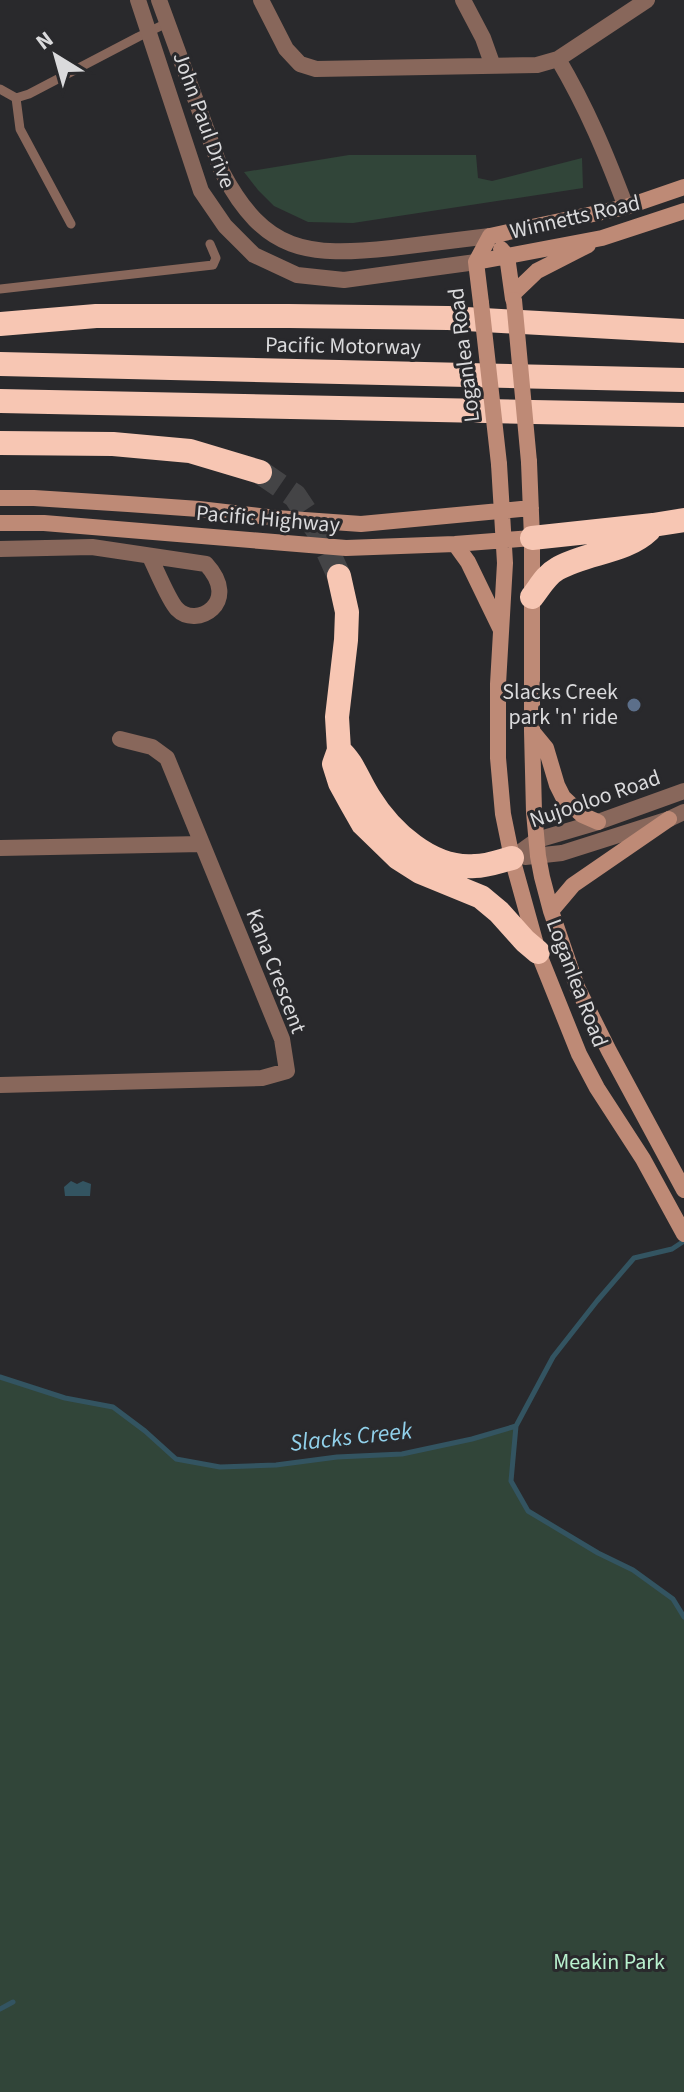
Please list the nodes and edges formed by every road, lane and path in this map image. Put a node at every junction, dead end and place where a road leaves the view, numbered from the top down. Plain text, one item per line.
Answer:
1 (138, 0) edge
2 (159, 0) edge
3 (261, 0) edge
4 (463, 0) edge
5 (647, 0) edge
6 (167, 23) junction
7 (149, 32) junction
8 (558, 59) junction
9 (493, 66) junction
10 (0, 89) edge
11 (16, 98) junction
12 (684, 187) edge
13 (626, 207) junction
14 (684, 211) edge
15 (71, 224) dead end
16 (490, 236) junction
17 (602, 238) junction
18 (210, 244) dead end
19 (507, 256) junction
20 (476, 262) junction
21 (0, 289) edge
22 (513, 297) junction
23 (0, 324) edge
24 (684, 331) edge
25 (0, 364) edge
26 (684, 380) edge
27 (0, 401) edge
28 (684, 415) edge
29 (0, 443) edge
30 (260, 472) tunnel mouth
31 (0, 498) edge
32 (531, 508) junction
33 (502, 510) junction
34 (0, 523) edge
35 (669, 523) edge
36 (532, 538) junction
37 (504, 541) junction
38 (455, 544) junction
39 (0, 549) edge
40 (150, 557) junction
41 (339, 576) tunnel mouth
42 (532, 597) junction
43 (501, 630) junction
44 (532, 731) junction
45 (120, 739) dead end
46 (339, 750) junction
47 (684, 791) edge
48 (676, 816) edge
49 (598, 822) junction
50 (202, 844) junction
51 (0, 848) edge
52 (538, 848) junction
53 (512, 858) junction
54 (551, 911) junction
55 (538, 952) junction
56 (0, 1085) edge
57 (684, 1190) edge
58 (684, 1234) edge

1 - 7 street, John Paul Drive
2 - 6 street, John Paul Drive
3 - 9 street
4 - 9 street
5 - 8 street
6 - 7 lane
6 - 16 street, John Paul Drive
7 - 11 lane
7 - 20 street, John Paul Drive
8 - 9 street
8 - 13 street
10 - 11 lane
11 - 15 lane
12 - 13 main road, Winnetts Road
13 - 16 main road, Winnetts Road
14 - 17 main road, Winnetts Road
16 - 19 main road
16 - 20 main road, Loganlea Road
17 - 19 main road, Winnetts Road
17 - 22 main road
18 - 21 lane
19 - 20 main road, Winnetts Road
19 - 22 main road, Loganlea Road
20 - 33 main road, Loganlea Road, bridge
22 - 32 main road, Loganlea Road, bridge
23 - 24 highway
25 - 26 highway, Pacific Motorway
27 - 28 highway
29 - 30 highway
31 - 33 main road, Pacific Highway
32 - 33 main road, Pacific Highway
32 - 36 main road, Loganlea Road
33 - 37 main road, Loganlea Road
34 - 38 main road, Pacific Highway
35 - 36 highway
35 - 42 highway
36 - 37 main road, Pacific Highway
36 - 42 main road, Loganlea Road
37 - 38 main road, Pacific Highway
37 - 43 main road, Loganlea Road
38 - 43 main road
39 - 40 street
40 - 40 street
41 - 46 highway
42 - 44 main road, Loganlea Road
43 - 53 main road, Loganlea Road
44 - 49 main road
44 - 52 main road, Loganlea Road
45 - 50 street, Kana Crescent
46 - 53 highway
46 - 55 highway
47 - 49 street, Nujooloo Road
48 - 52 street, Nujooloo Road
48 - 54 main road
49 - 52 street, Nujooloo Road
50 - 51 street
50 - 56 street, Kana Crescent
52 - 53 street, Nujooloo Road
52 - 54 main road, Loganlea Road
53 - 55 main road, Loganlea Road
54 - 57 main road, Loganlea Road
55 - 58 main road, Loganlea Road

